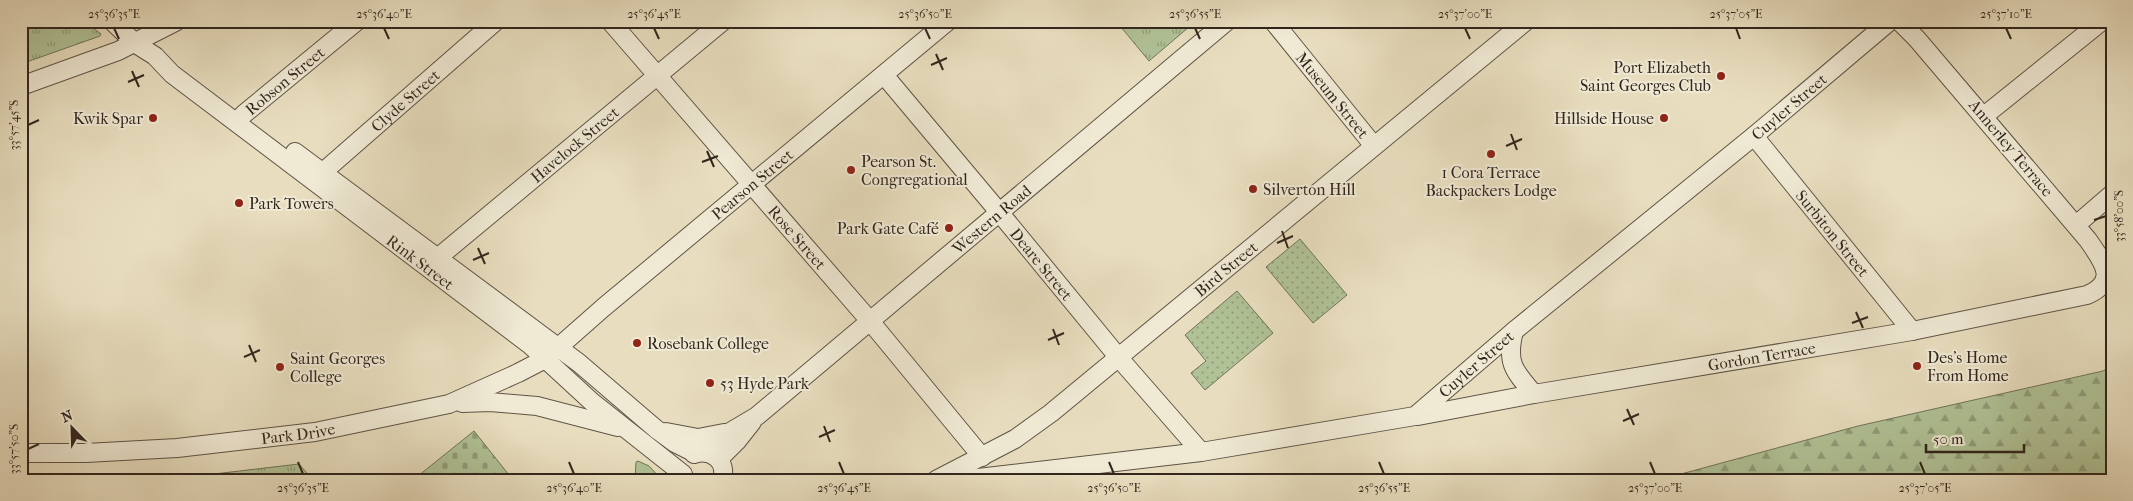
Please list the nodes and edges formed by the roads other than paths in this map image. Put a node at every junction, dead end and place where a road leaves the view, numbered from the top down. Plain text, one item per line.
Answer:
1 (112, 21) edge
2 (177, 21) edge
3 (357, 21) edge
4 (496, 21) edge
5 (610, 21) edge
6 (723, 21) edge
7 (948, 21) edge
8 (1227, 21) edge
9 (1273, 21) edge
10 (1526, 21) edge
11 (1890, 21) edge
12 (1898, 21) edge
13 (2102, 21) edge
14 (136, 44) junction
15 (884, 75) junction
16 (656, 76) junction
17 (21, 86) edge
18 (1984, 116) junction
19 (240, 118) junction
20 (1754, 136) junction
21 (1374, 146) junction
22 (319, 177) junction
23 (750, 185) junction
24 (2112, 194) edge
25 (999, 212) junction
26 (2076, 225) junction
27 (432, 262) junction
28 (2103, 284) joint
29 (870, 321) junction
30 (1514, 331) junction
31 (1912, 331) junction
32 (551, 353) junction
33 (1119, 358) junction
34 (1534, 394) junction
35 (449, 404) junction
36 (757, 416) junction
37 (1415, 416) junction
38 (656, 429) junction
39 (730, 432) junction
40 (629, 434) junction
41 (1201, 452) junction
42 (21, 453) edge
43 (982, 457) junction
44 (716, 466) edge
45 (679, 478) edge
46 (936, 480) edge
47 (962, 480) edge

1 - 14 street, Rink Street
2 - 14 street
3 - 19 street, Robson Street
4 - 22 street, Clyde Street
5 - 16 street, Rose Street
6 - 16 street, Havelock Street
7 - 15 street, Pearson Street
8 - 25 street, Western Road
9 - 21 street, Museum Street
10 - 21 street, Bird Street
11 - 20 street, Cuyler Street
12 - 18 street, Annerley Terrace
13 - 18 street
14 - 17 street
14 - 19 street, Rink Street
15 - 23 street, Pearson Street
15 - 25 street, Deare Street
16 - 23 street, Rose Street
16 - 27 street, Havelock Street
18 - 26 street, Annerley Terrace
19 - 22 street, Rink Street
20 - 30 street, Cuyler Street
20 - 31 street, Surbiton Street
21 - 33 street, Bird Street
22 - 27 street, Rink Street
23 - 29 street, Rose Street
23 - 32 street, Pearson Street
24 - 26 street
25 - 29 street, Western Road
25 - 33 street, Deare Street
26 - 28 street, Annerley Terrace
27 - 32 street, Rink Street
28 - 31 street, Gordon Terrace
29 - 36 street, Western Road
29 - 43 street, Rose Street
30 - 34 street
30 - 37 street, Cuyler Street
31 - 34 street, Gordon Terrace
32 - 35 street, Park Drive
32 - 38 street, Rink Street
32 - 40 street, Rink Street
33 - 41 street, Deare Street
33 - 43 street, Bird Street
34 - 37 street, Gordon Terrace
35 - 40 street
35 - 42 street, Park Drive
36 - 39 street, Western Road
36 - 44 street, Western Road
37 - 41 street
38 - 39 street
38 - 44 street, Rink Street
39 - 44 street, Western Road
40 - 45 street, Rink Street
41 - 47 street
43 - 46 street, Bird Street
44 - 45 street

